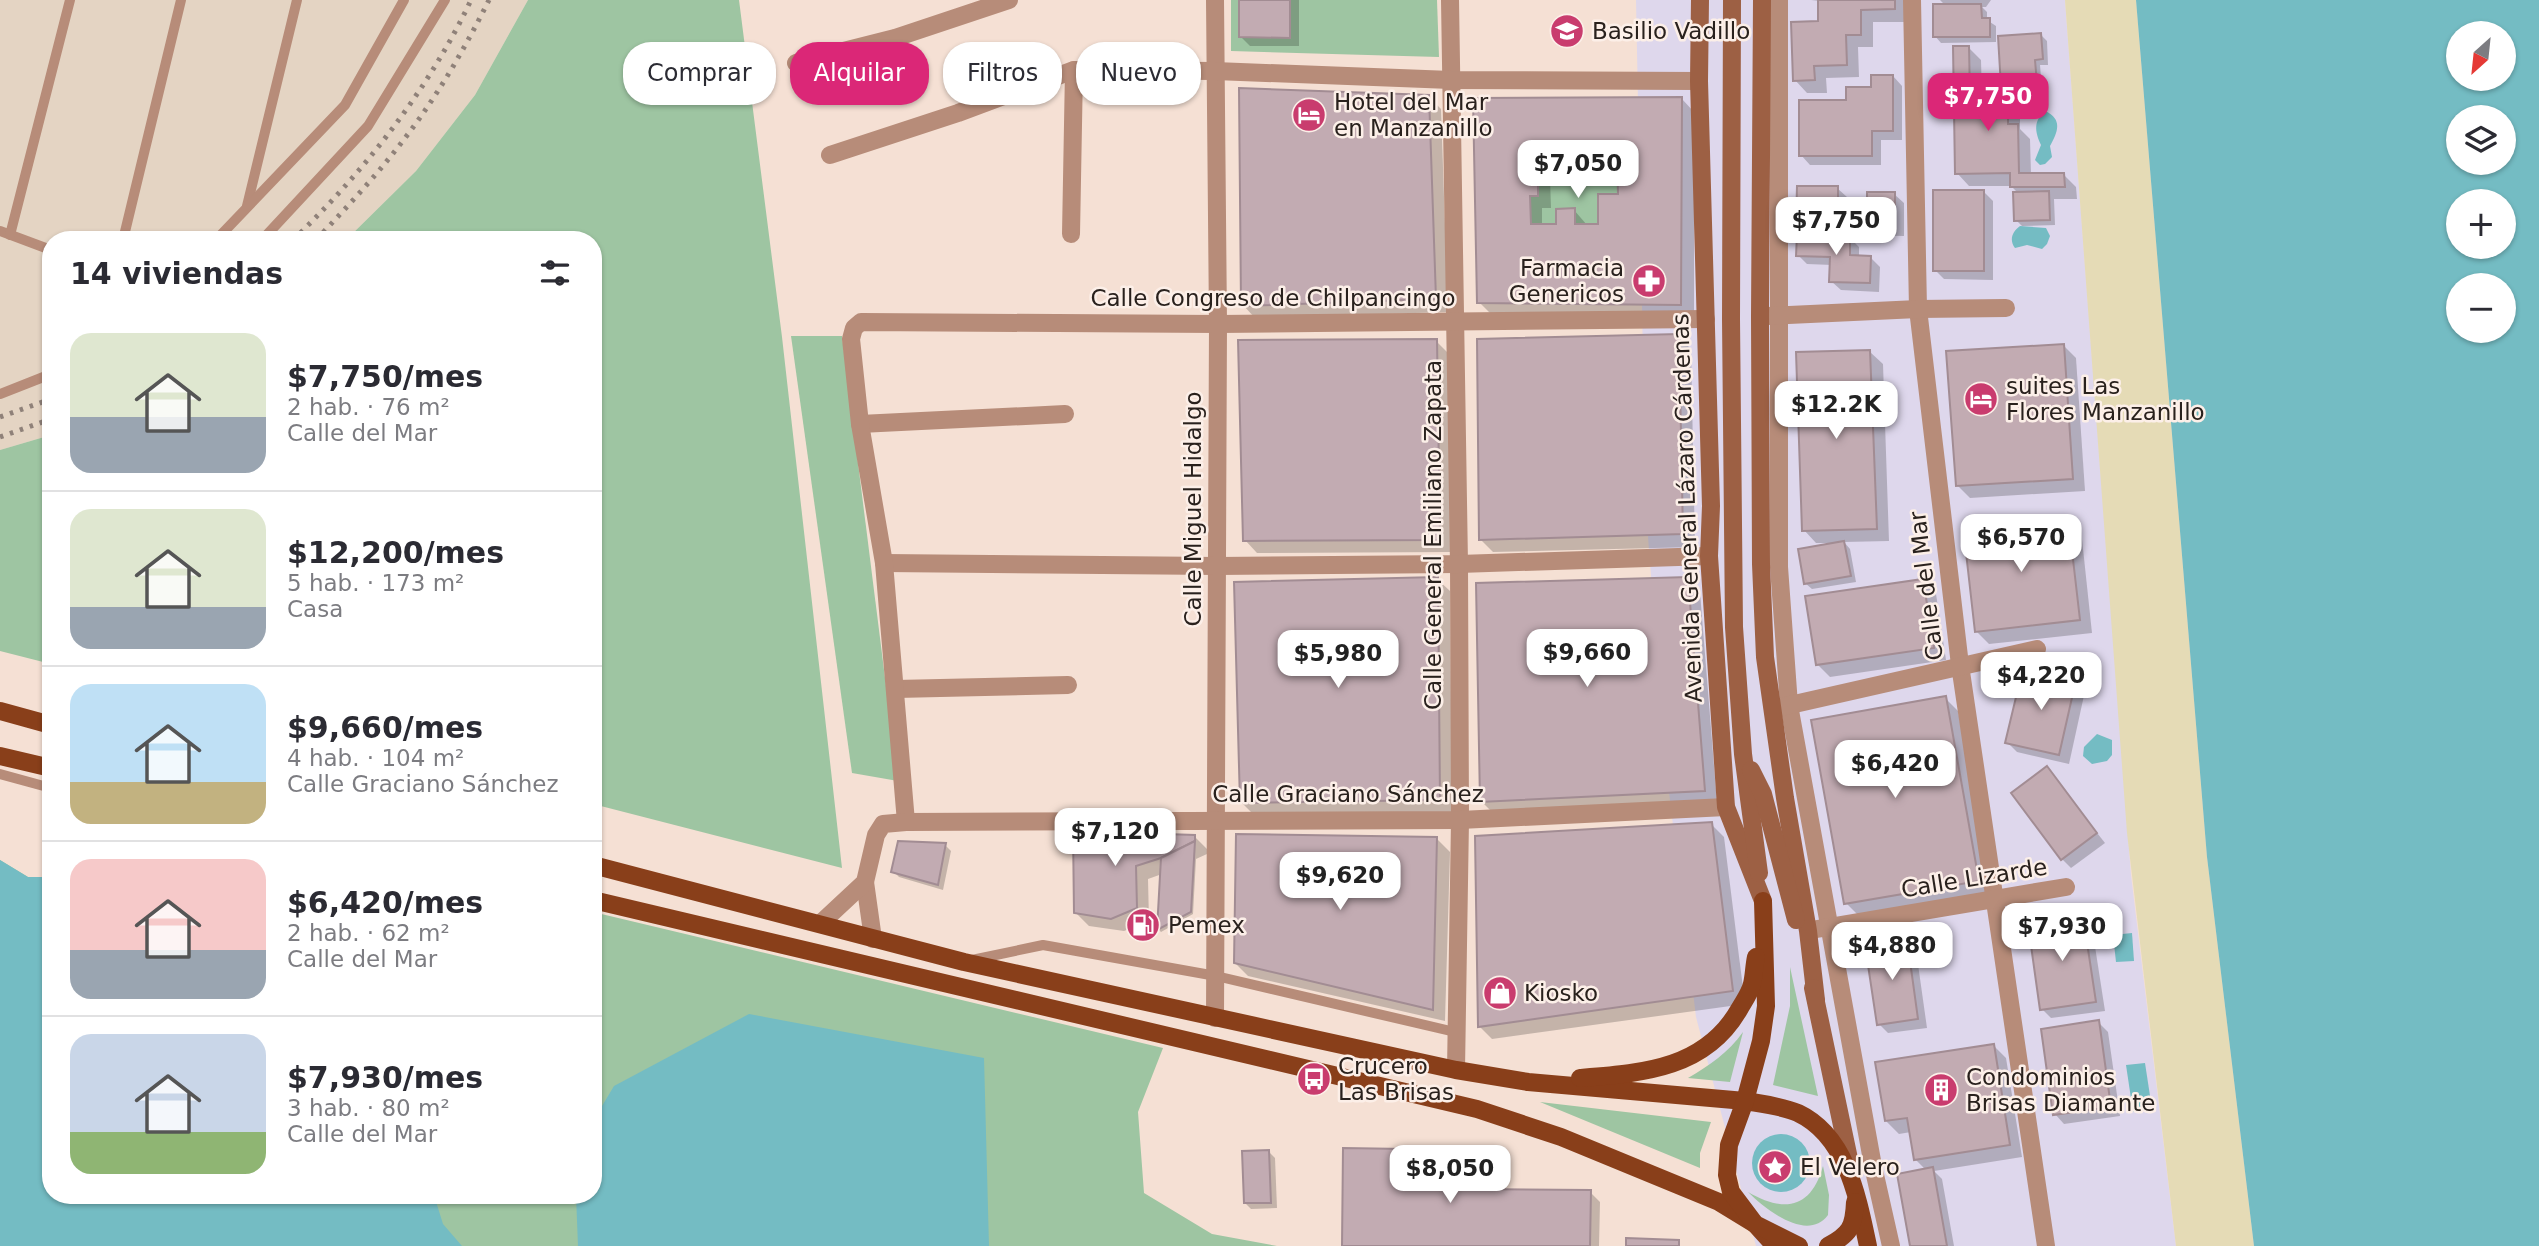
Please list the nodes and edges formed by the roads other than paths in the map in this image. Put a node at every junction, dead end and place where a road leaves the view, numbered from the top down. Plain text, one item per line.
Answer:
1 (70, 0) edge
2 (181, 0) edge
3 (297, 0) edge
4 (404, 0) edge
5 (445, 0) edge
6 (1009, 0) edge
7 (1215, 0) edge
8 (1450, 0) edge
9 (1700, 0) edge
10 (1732, 0) edge
11 (1762, 0) edge
12 (1779, 0) edge
13 (1912, 0) edge
14 (879, 42) edge
15 (1074, 70) junction
16 (1215, 71) junction
17 (1451, 80) junction
18 (1699, 81) junction
19 (830, 155) dead end
20 (246, 209) junction
21 (124, 231) edge
22 (225, 231) edge
23 (270, 231) edge
24 (5, 233) edge
25 (1071, 234) dead end
26 (42, 247) edge
27 (2006, 308) dead end
28 (1918, 309) junction
29 (1768, 316) junction
30 (1706, 319) junction
31 (1456, 323) junction
32 (1218, 324) junction
33 (42, 378) edge
34 (0, 394) edge
35 (1065, 414) dead end
36 (860, 424) junction
37 (1709, 556) junction
38 (884, 563) junction
39 (1458, 564) junction
40 (1217, 566) junction
41 (2037, 649) dead end
42 (1960, 665) junction
43 (1068, 685) dead end
44 (896, 689) junction
45 (1780, 707) junction
46 (0, 712) edge
47 (42, 722) edge
48 (1743, 754) junction
49 (0, 755) edge
50 (42, 766) edge
51 (0, 774) edge
52 (42, 786) edge
53 (1726, 807) junction
54 (1216, 819) junction
55 (1460, 820) junction
56 (906, 822) junction
57 (602, 867) edge
58 (865, 882) junction
59 (2066, 887) dead end
60 (1995, 899) junction
61 (1763, 901) junction
62 (602, 902) edge
63 (821, 923) junction
64 (1829, 927) junction
65 (1808, 930) junction
66 (873, 939) junction
67 (964, 962) junction
68 (1216, 976) junction
69 (1816, 1000) junction
70 (1215, 1018) junction
71 (1455, 1032) junction
72 (1456, 1070) junction
73 (1528, 1082) junction
74 (1745, 1101) junction
75 (1855, 1188) junction
76 (1755, 1224) junction
77 (1769, 1246) edge
78 (1775, 1246) edge
79 (1799, 1246) edge
80 (1828, 1246) edge
81 (1868, 1246) edge
82 (1891, 1246) edge
83 (2046, 1246) edge

1 - 24 lane
2 - 21 lane
3 - 20 lane
4 - 20 lane
5 - 23 lane
6 - 14 street
7 - 16 street, Calle Miguel Hidalgo
8 - 17 street, Calle General Emiliano Zapata
9 - 18 street, Avenida General Lázaro Cárdenas
10 - 48 street, Avenida General Lázaro Cárdenas
11 - 29 street, Avenida General Lázaro Cárdenas
12 - 29 street
13 - 28 street, Calle del Mar
15 - 16 street
15 - 19 street
15 - 25 street
16 - 17 street
16 - 32 street, Calle Miguel Hidalgo
17 - 18 street
17 - 31 street, Calle General Emiliano Zapata
18 - 30 street, Avenida General Lázaro Cárdenas
20 - 22 lane
24 - 26 lane
27 - 28 street
28 - 29 street
28 - 42 street, Calle del Mar
29 - 45 street, Avenida General Lázaro Cárdenas
30 - 31 street, Calle Congreso de Chilpancingo
30 - 37 street, Avenida General Lázaro Cárdenas
31 - 32 street, Calle Congreso de Chilpancingo
31 - 39 street, Calle General Emiliano Zapata
32 - 36 street, Calle Congreso de Chilpancingo
32 - 40 street, Calle Miguel Hidalgo
33 - 34 lane
35 - 36 street
36 - 38 street
37 - 39 street
37 - 53 street, Avenida General Lázaro Cárdenas
38 - 40 street
38 - 44 street
39 - 40 street
39 - 55 street, Calle General Emiliano Zapata
40 - 54 street, Calle Miguel Hidalgo
41 - 42 street
42 - 45 street
42 - 60 street, Calle del Mar
43 - 44 street
44 - 56 street
45 - 64 street
45 - 65 street, Avenida General Lázaro Cárdenas
46 - 47 main road
48 - 61 street, Avenida General Lázaro Cárdenas
48 - 69 street, Avenida General Lázaro Cárdenas
49 - 50 main road
51 - 52 lane
53 - 55 street, Calle Graciano Sánchez
53 - 61 street, Avenida General Lázaro Cárdenas
54 - 55 street, Calle Graciano Sánchez
54 - 56 street, Calle Graciano Sánchez
54 - 68 street, Calle Miguel Hidalgo
55 - 71 street, Calle General Emiliano Zapata
56 - 58 street, Calle Graciano Sánchez
57 - 63 main road
58 - 63 street
58 - 66 street
59 - 60 street, Calle Lizarde
60 - 64 street, Calle Lizarde
60 - 83 street, Calle del Mar
61 - 73 main road
61 - 74 main road
62 - 76 main road
63 - 66 main road
64 - 65 street, Calle Lizarde
64 - 82 street
65 - 69 street, Avenida General Lázaro Cárdenas
66 - 67 main road
67 - 68 lane
67 - 70 main road
68 - 70 street, Calle Miguel Hidalgo
68 - 71 lane
69 - 75 street, Avenida General Lázaro Cárdenas
70 - 72 main road
71 - 72 street, Calle General Emiliano Zapata
72 - 73 main road
73 - 74 main road
74 - 75 main road
74 - 76 main road
75 - 80 main road
75 - 81 main road
76 - 77 street
76 - 78 main road
76 - 79 main road

